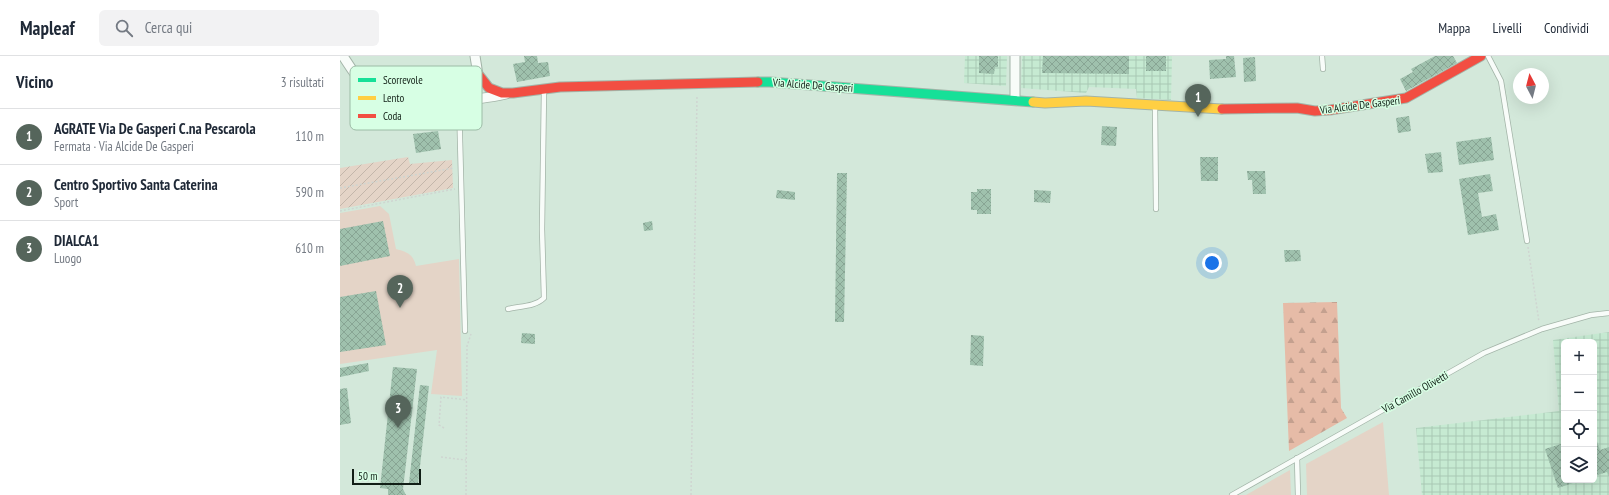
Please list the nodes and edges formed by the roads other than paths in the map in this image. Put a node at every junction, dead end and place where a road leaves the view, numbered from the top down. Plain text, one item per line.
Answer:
1 (343, 56) edge
2 (475, 56) edge
3 (1015, 56) edge
4 (1322, 56) edge
5 (1481, 56) edge
6 (1488, 56) edge
7 (350, 66) edge
8 (477, 66) edge
9 (1323, 69) dead end
10 (482, 81) edge
11 (544, 89) junction
12 (513, 93) junction
13 (482, 98) edge
14 (1015, 100) junction
15 (1155, 106) junction
16 (460, 130) edge
17 (1156, 209) dead end
18 (1527, 241) road end
19 (508, 309) dead end
20 (1609, 313) edge
21 (465, 331) dead end
22 (1297, 458) junction
23 (1232, 495) edge
24 (1298, 495) edge

1 - 7 street
2 - 8 street
3 - 14 street
4 - 9 lane
5 - 15 street, Via Alcide De Gasperi
6 - 18 lane
10 - 12 street, Via Alcide De Gasperi
11 - 12 street, Via Alcide De Gasperi
11 - 14 street, Via Alcide De Gasperi
11 - 19 lane
12 - 13 street
14 - 15 street, Via Alcide De Gasperi
15 - 17 lane
16 - 21 lane
20 - 22 lane, Via Camillo Olivetti
22 - 23 lane, Via Camillo Olivetti
22 - 24 lane

